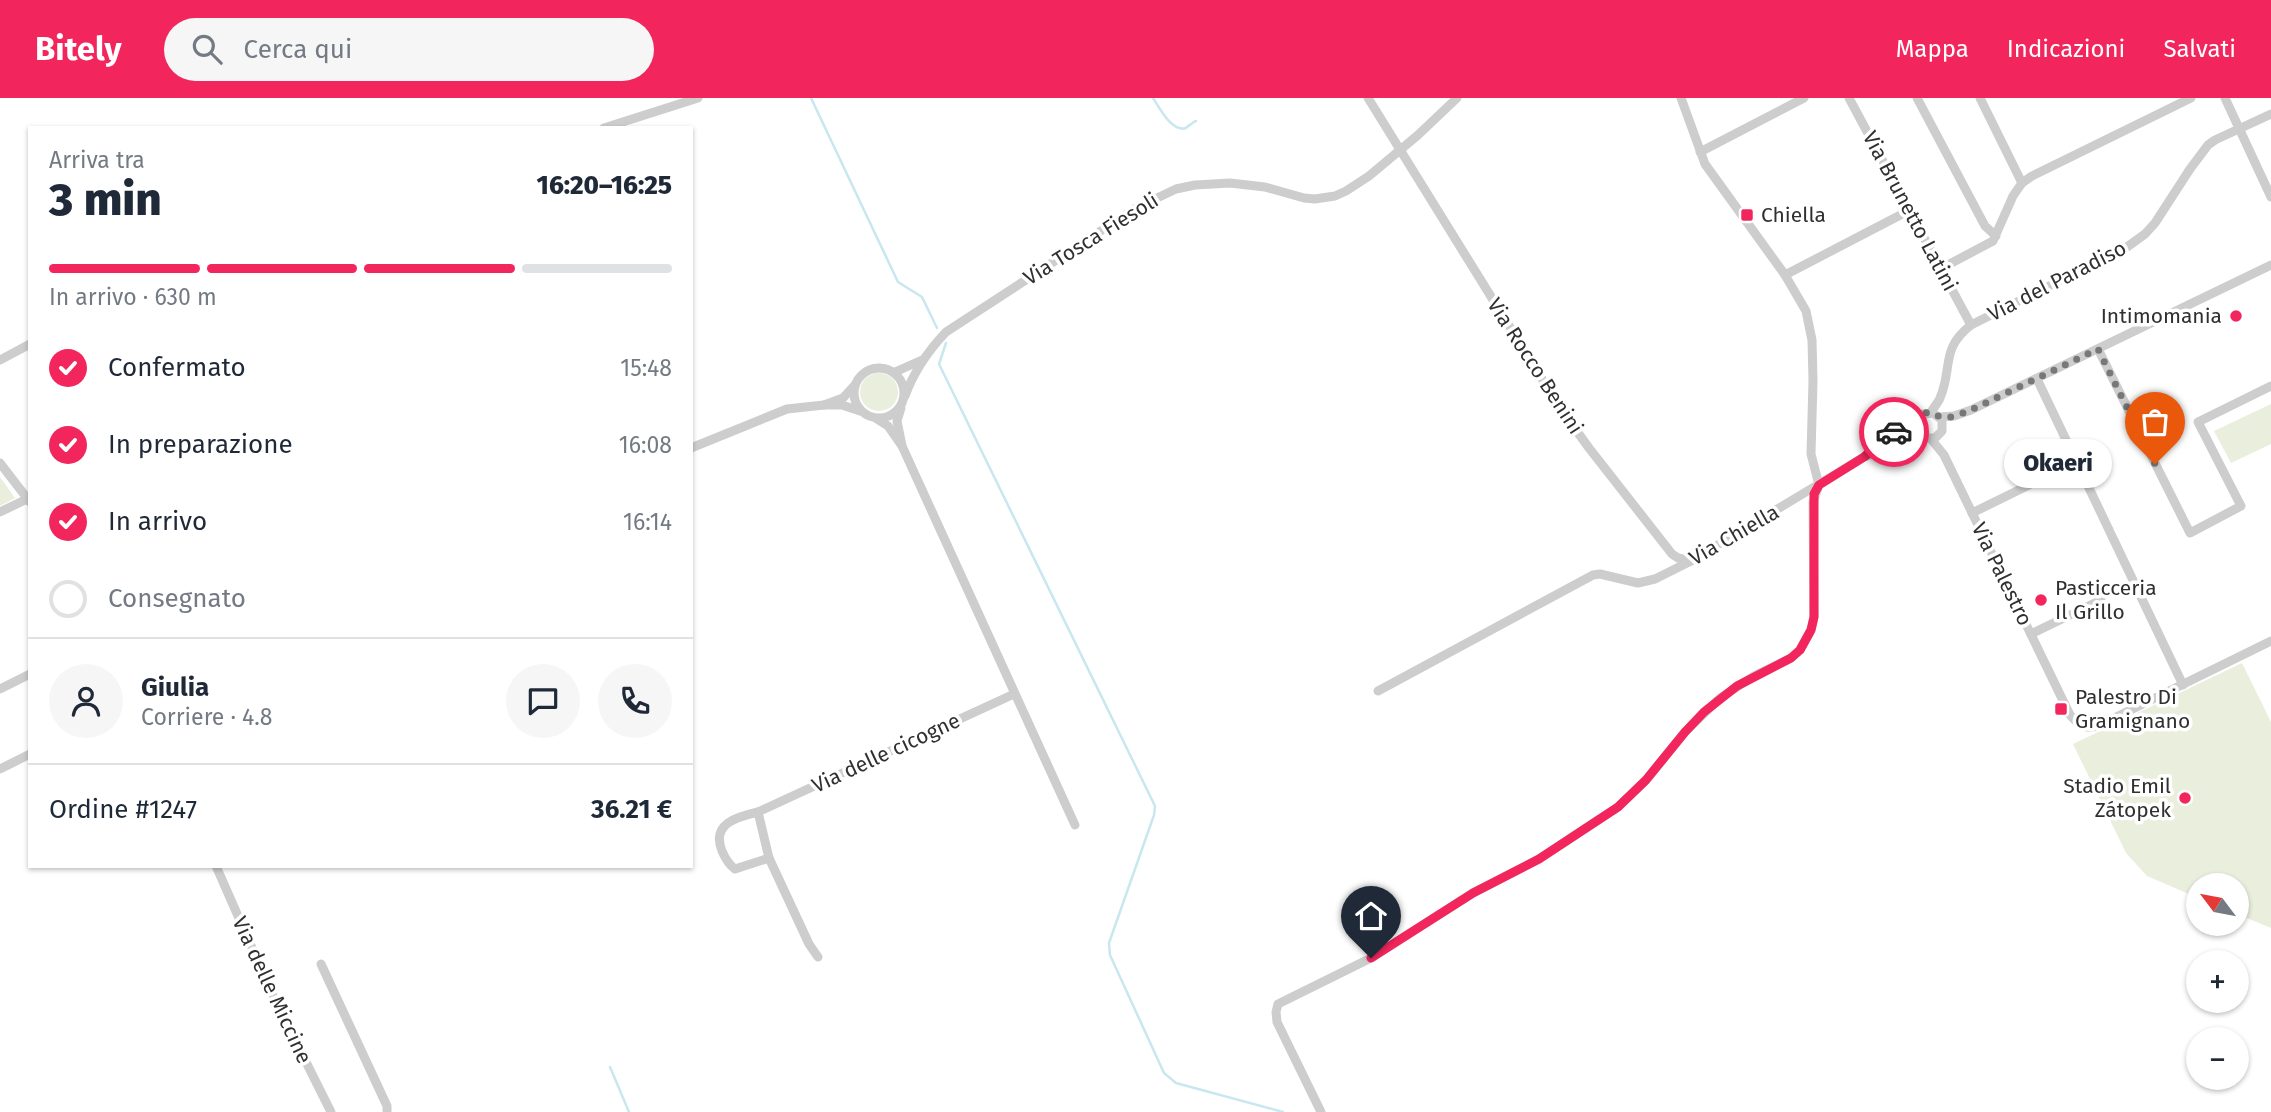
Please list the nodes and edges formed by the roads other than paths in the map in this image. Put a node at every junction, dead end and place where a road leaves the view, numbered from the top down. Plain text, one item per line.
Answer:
1 (698, 98) edge
2 (1368, 98) edge
3 (1457, 98) edge
4 (1681, 98) edge
5 (1804, 98) edge
6 (1849, 98) edge
7 (1917, 98) edge
8 (1980, 98) edge
9 (2191, 98) edge
10 (2225, 98) edge
11 (2271, 114) edge
12 (610, 126) edge
13 (2240, 128) junction
14 (1400, 150) junction
15 (1700, 152) junction
16 (2022, 183) junction
17 (2271, 197) edge
18 (1910, 210) junction
19 (1996, 236) junction
20 (2271, 265) edge
21 (1942, 268) junction
22 (1785, 275) junction
23 (1971, 325) junction
24 (28, 345) edge
25 (2098, 349) junction
26 (923, 359) junction
27 (0, 360) edge
28 (895, 372) junction
29 (2037, 379) junction
30 (855, 385) junction
31 (2271, 386) edge
32 (903, 401) junction
33 (824, 405) junction
34 (862, 412) junction
35 (1936, 415) junction
36 (875, 418) junction
37 (1917, 420) junction
38 (1932, 437) junction
39 (902, 446) junction
40 (693, 447) edge
41 (1864, 457) junction
42 (0, 463) edge
43 (1819, 485) junction
44 (2029, 485) dead end
45 (28, 500) edge
46 (0, 512) edge
47 (1972, 513) junction
48 (1691, 561) junction
49 (2102, 600) dead end
50 (2031, 634) junction
51 (2271, 641) edge
52 (28, 675) edge
53 (2183, 685) junction
54 (0, 689) edge
55 (1378, 691) dead end
56 (1014, 694) junction
57 (28, 755) edge
58 (0, 769) edge
59 (758, 812) junction
60 (1075, 825) dead end
61 (769, 858) junction
62 (217, 868) edge
63 (818, 957) dead end
64 (321, 964) dead end
65 (331, 1112) edge
66 (387, 1112) edge
67 (1321, 1112) edge

1 - 12 street
2 - 14 street, Via Rocco Benini
3 - 14 street, Via Tosca Fiesoli
4 - 15 street
5 - 15 street
6 - 18 street, Via Brunetto Latini
7 - 19 street
8 - 16 street
9 - 16 street
10 - 13 street
11 - 13 street, Via del Paradiso
13 - 17 street
13 - 23 street, Via del Paradiso
14 - 26 street, Via Tosca Fiesoli
14 - 48 street, Via Rocco Benini
15 - 22 street
16 - 19 street
18 - 21 street, Via Brunetto Latini
18 - 22 street
19 - 21 street
20 - 25 street
21 - 23 street, Via Brunetto Latini
22 - 43 street
23 - 35 street, Via del Paradiso
24 - 27 street
25 - 29 street
25 - 31 street
26 - 28 street, Via Tosca Fiesoli
26 - 32 street, Via Tosca Fiesoli
28 - 30 street, Via Tosca Fiesoli
28 - 32 street
29 - 35 street
29 - 53 street
30 - 33 street, Via Tosca Fiesoli
30 - 34 street
32 - 36 street
32 - 39 street
33 - 34 street, Via Tosca Fiesoli
33 - 40 street, Via Tosca Fiesoli
34 - 36 street, Via Tosca Fiesoli
35 - 37 street
35 - 38 street, Via del Paradiso
36 - 39 street
37 - 38 street
37 - 41 street
38 - 41 street
38 - 47 street, Via Palestro
39 - 56 street
41 - 43 street
42 - 45 street
43 - 48 street, Via Chiella
43 - 67 street
44 - 47 street, Via Palestro
45 - 46 street
47 - 50 street, Via Palestro
48 - 55 street, Via Chiella
49 - 50 street, Via Palestro
50 - 53 street, Via Palestro
51 - 53 street
52 - 54 street
56 - 59 street, Via delle cicogne
56 - 60 street
57 - 58 street
59 - 61 street
59 - 61 street, Via delle cicogne
61 - 63 street
62 - 65 street, Via delle Miccine
64 - 66 street

